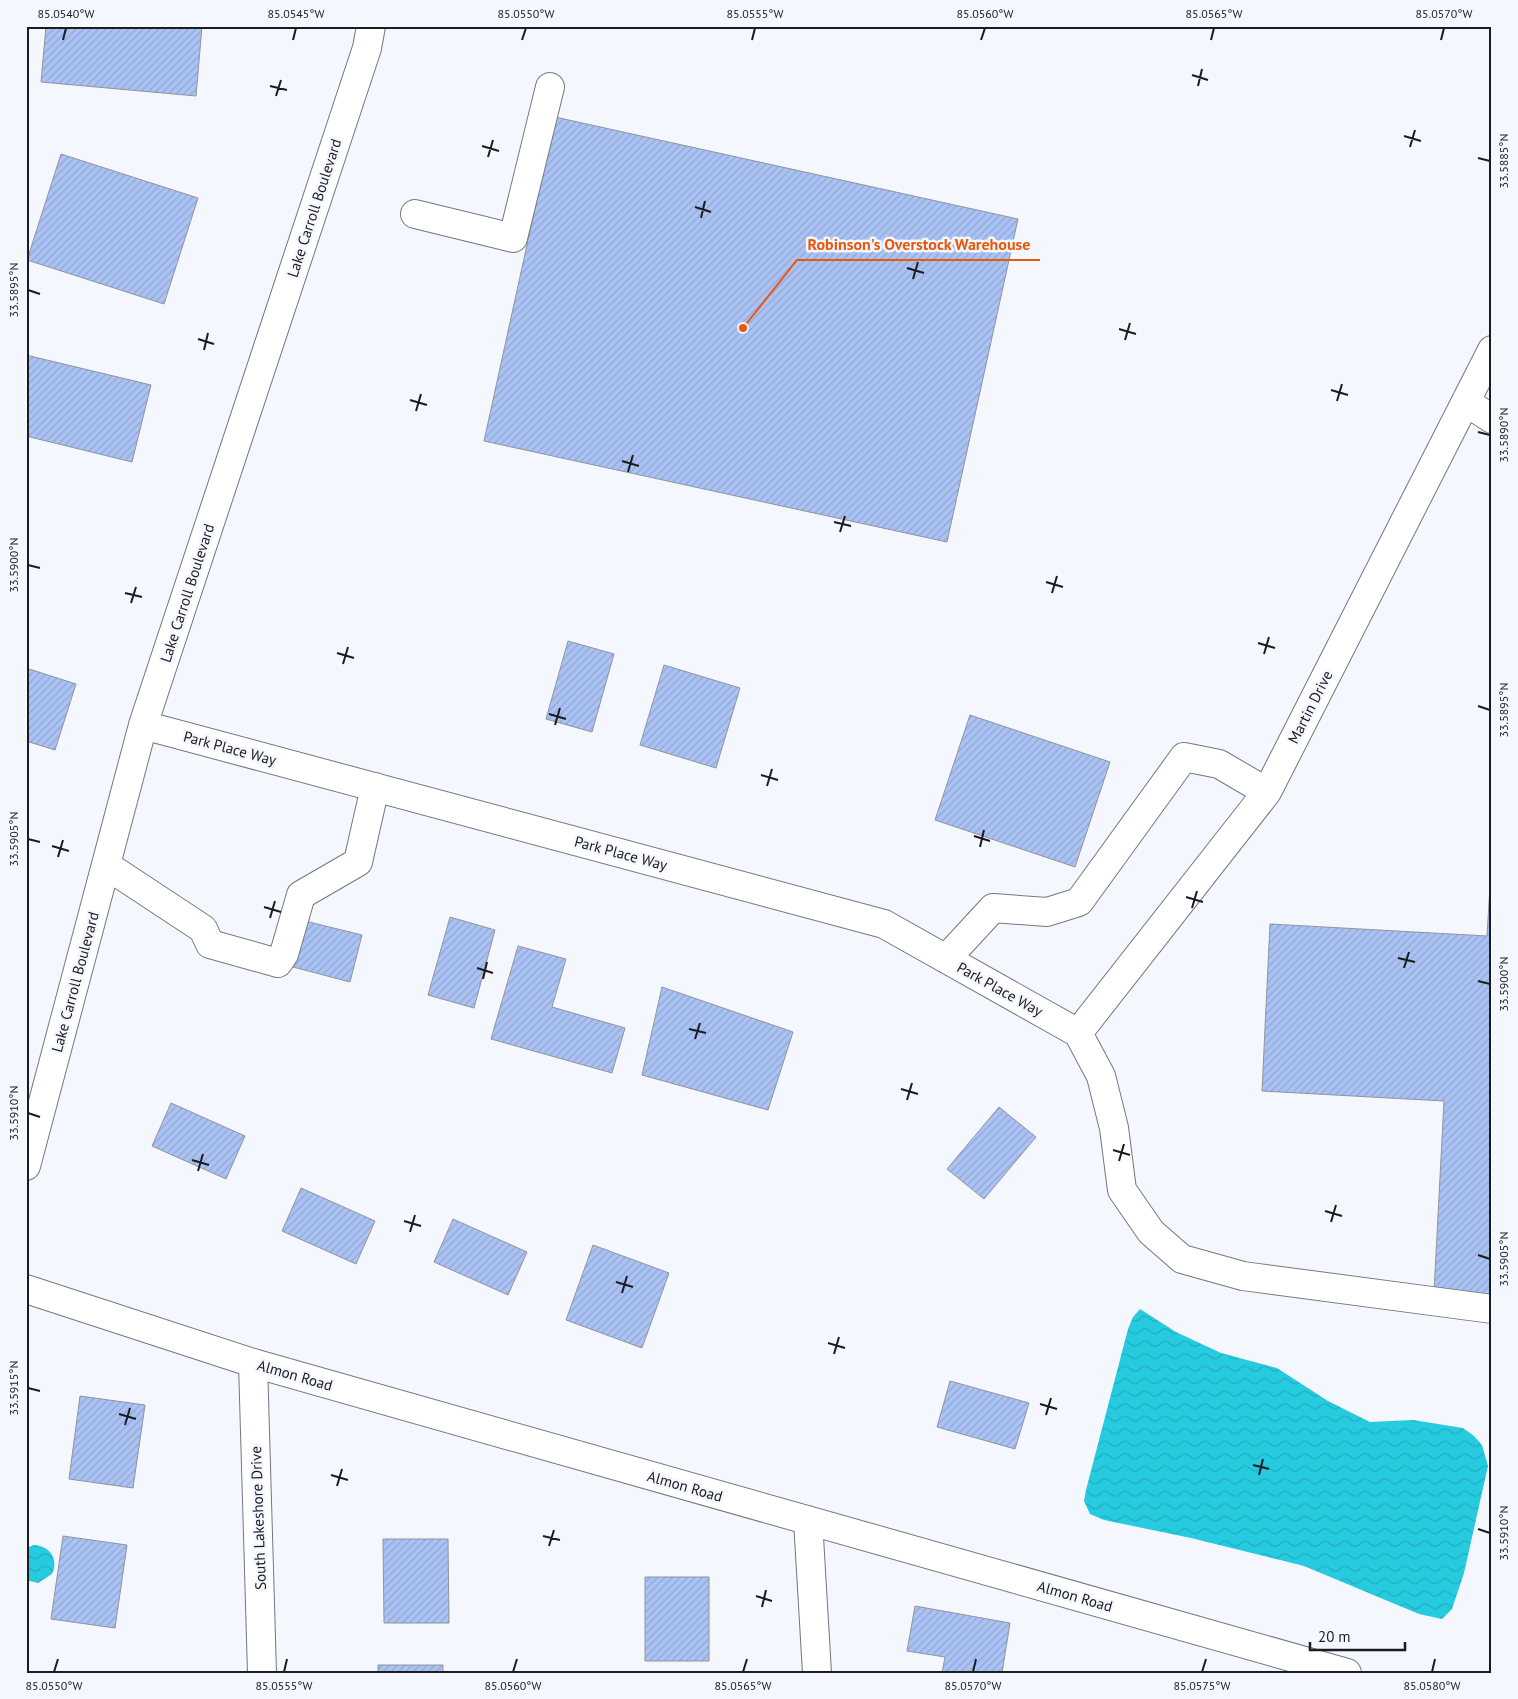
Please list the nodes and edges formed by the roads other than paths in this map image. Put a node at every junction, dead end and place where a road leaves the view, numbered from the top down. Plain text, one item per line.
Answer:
1 (371, 26) edge
2 (550, 87) dead end
3 (415, 214) dead end
4 (1492, 350) edge
5 (1466, 402) junction
6 (1492, 419) edge
7 (143, 725) junction
8 (375, 787) junction
9 (1267, 792) junction
10 (106, 866) junction
11 (946, 959) junction
12 (1078, 1033) junction
13 (26, 1166) edge
14 (26, 1289) edge
15 (1492, 1309) edge
16 (253, 1363) junction
17 (808, 1520) junction
18 (262, 1673) edge
19 (817, 1673) edge
20 (1347, 1673) edge

1 - 7 street, Lake Carroll Boulevard
2 - 3 street
4 - 5 street, Martin Drive
5 - 6 street
5 - 9 street, Martin Drive
7 - 8 street, Park Place Way
7 - 10 street, Lake Carroll Boulevard
8 - 10 street
8 - 11 street, Park Place Way
9 - 11 street
9 - 12 street, Martin Drive
10 - 13 street, Lake Carroll Boulevard
11 - 12 street, Park Place Way
12 - 15 street
14 - 16 street, Almon Road
16 - 17 street, Almon Road
16 - 18 street, South Lakeshore Drive
17 - 19 street
17 - 20 street, Almon Road

